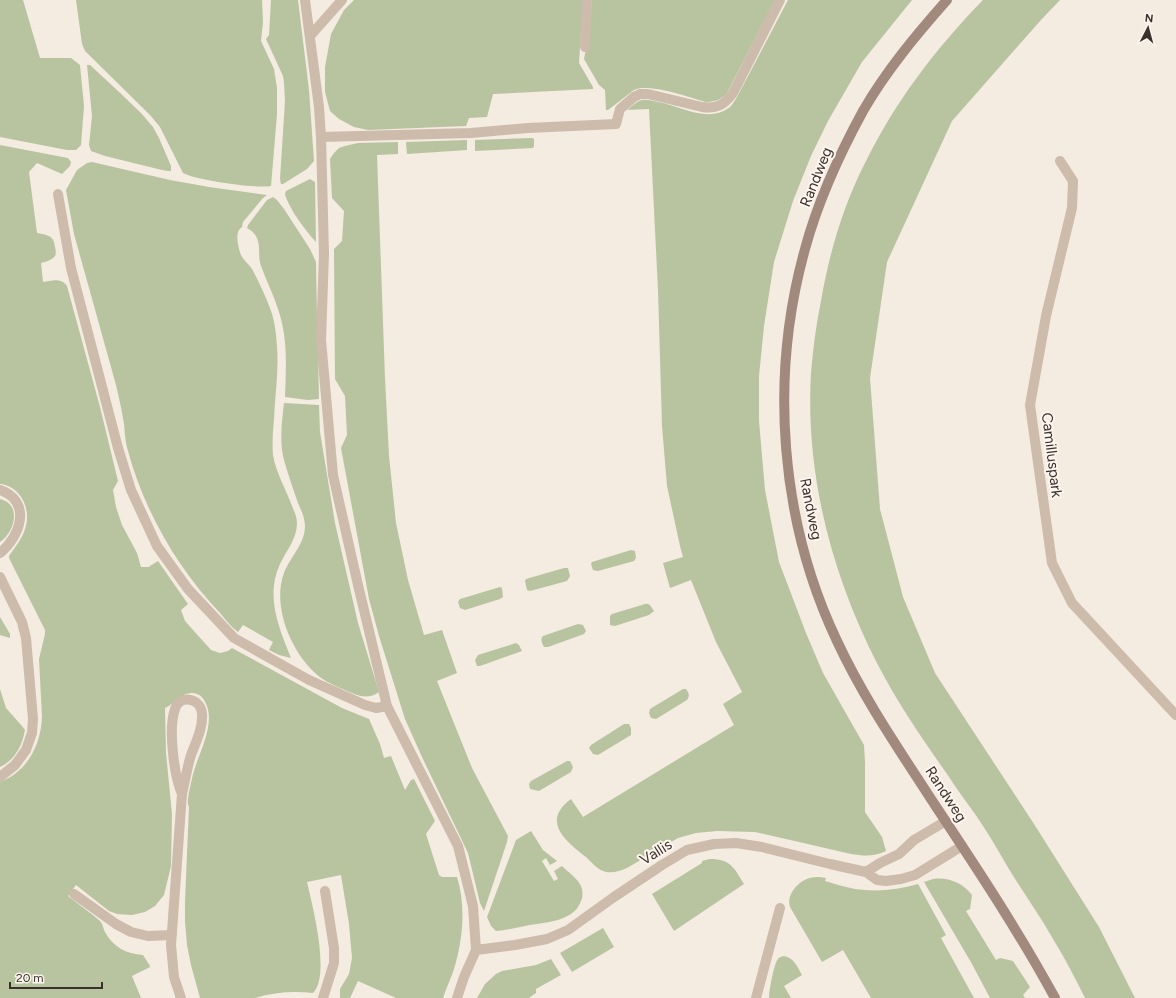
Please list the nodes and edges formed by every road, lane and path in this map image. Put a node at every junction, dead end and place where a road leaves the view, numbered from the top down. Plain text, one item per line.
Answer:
1 (305, 0) edge
2 (342, 0) edge
3 (587, 0) edge
4 (780, 0) edge
5 (947, 0) edge
6 (310, 36) junction
7 (584, 47) dead end
8 (321, 137) junction
9 (1060, 161) dead end
10 (58, 194) dead end
11 (0, 490) edge
12 (0, 552) edge
13 (0, 577) edge
14 (387, 706) junction
15 (1176, 715) edge
16 (0, 777) edge
17 (182, 794) junction
18 (946, 820) junction
19 (962, 846) junction
20 (866, 872) junction
21 (325, 891) dead end
22 (74, 894) dead end
23 (780, 908) dead end
24 (172, 935) junction
25 (476, 950) junction
26 (181, 998) edge
27 (323, 998) edge
28 (457, 998) edge
29 (756, 998) edge
30 (1055, 998) edge

1 - 6 street
2 - 6 street
3 - 7 street
4 - 8 street
5 - 18 main road, Randweg
6 - 8 street
8 - 14 street
9 - 15 street, Camilluspark
10 - 14 street
11 - 12 street
13 - 16 street
14 - 25 street
17 - 17 street
17 - 24 street
18 - 19 main road, Randweg
18 - 20 street
19 - 20 street, Vallis
19 - 30 main road, Randweg
20 - 25 street, Vallis
21 - 27 street
22 - 24 street
23 - 29 street
24 - 26 street
25 - 28 street

